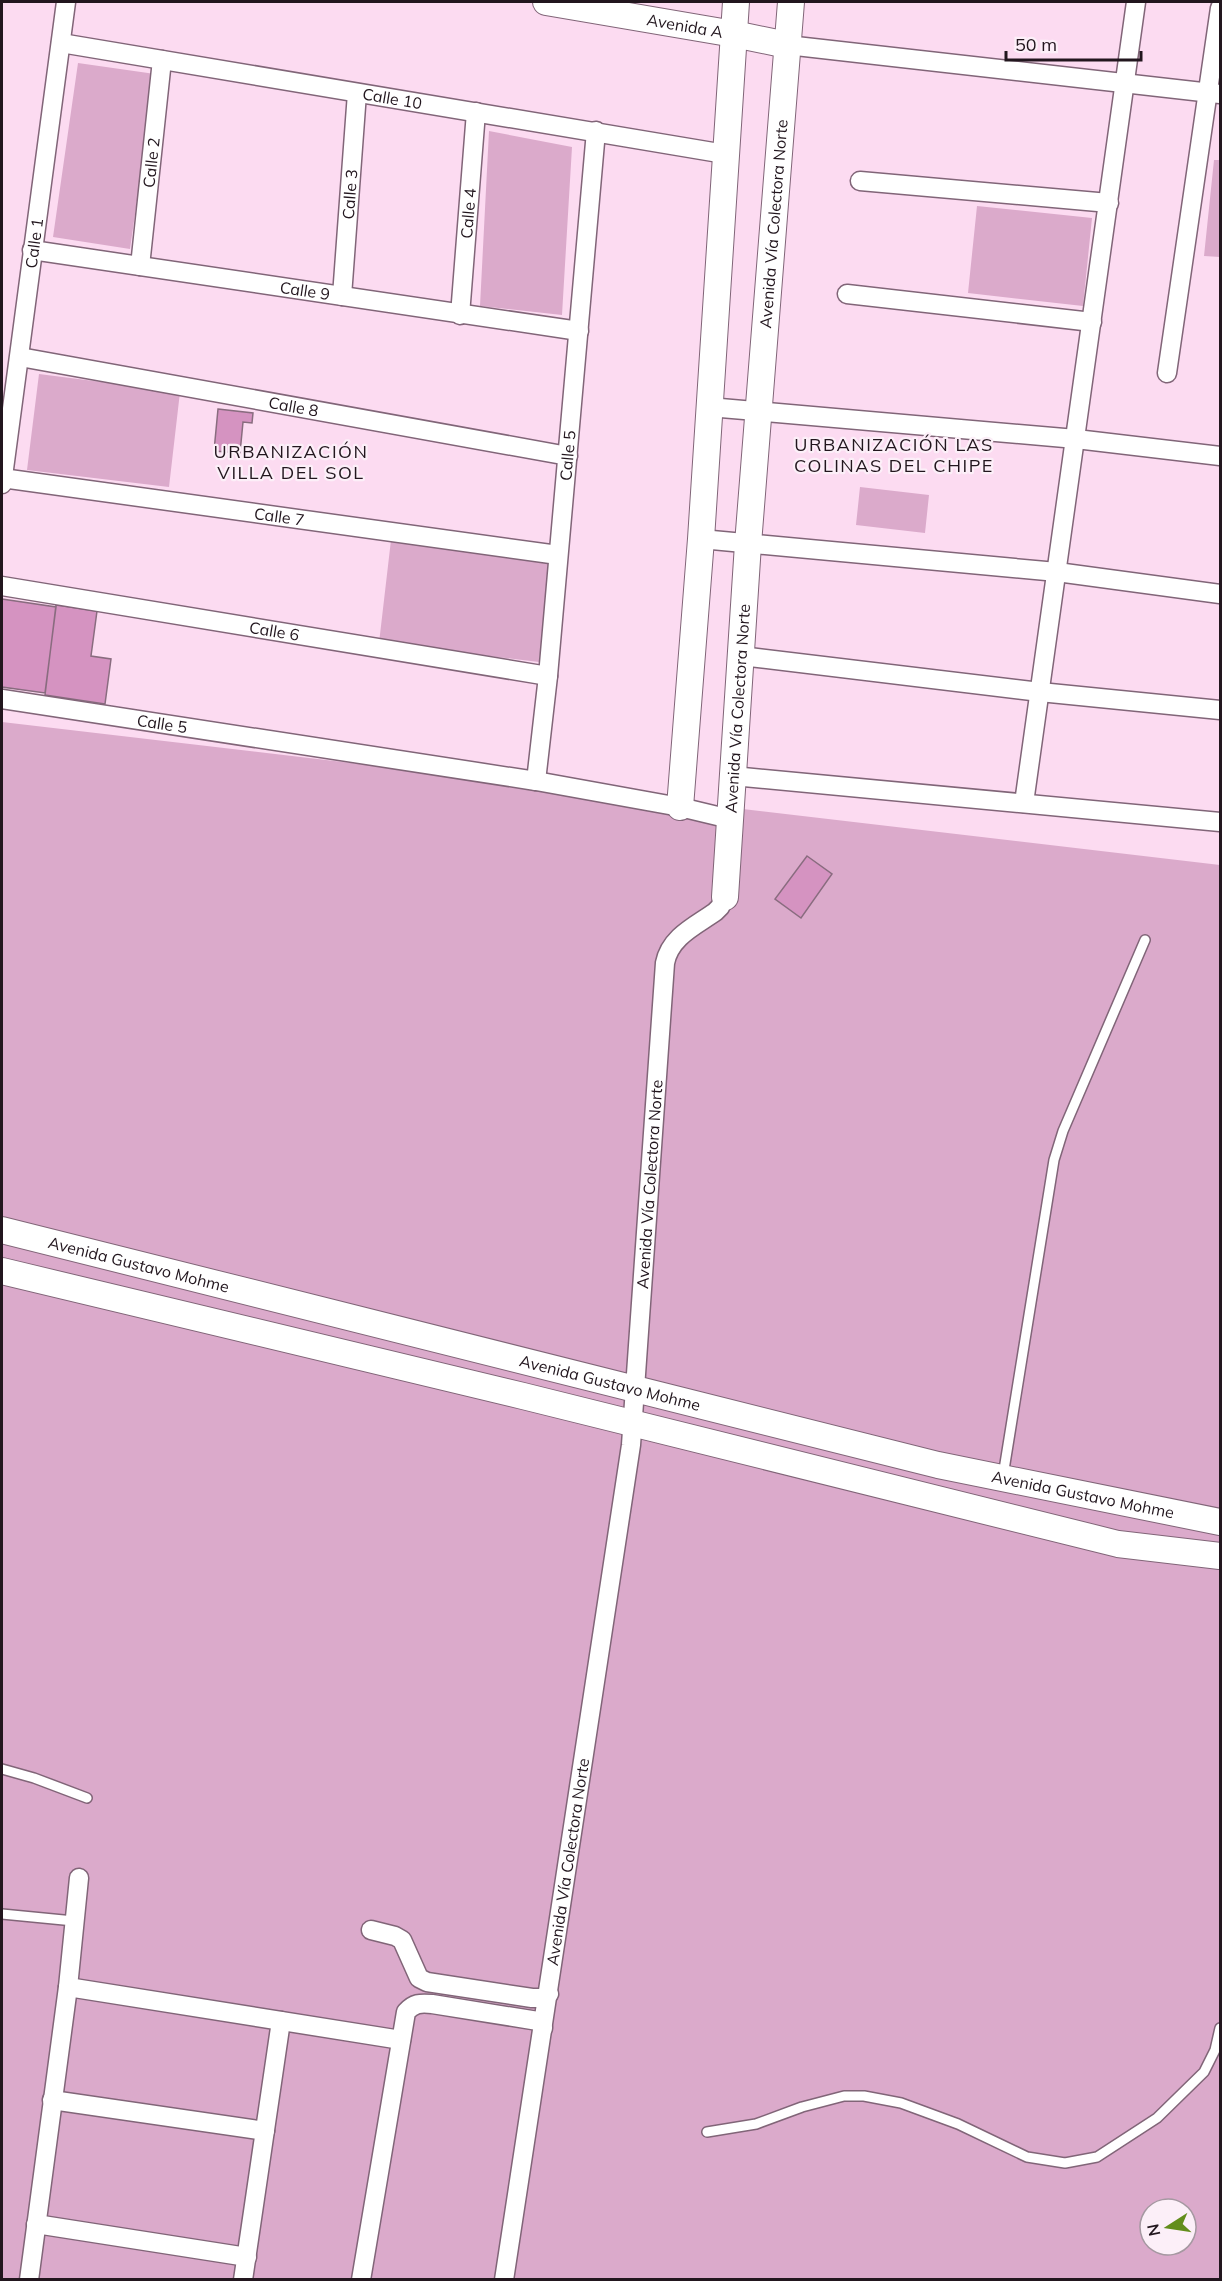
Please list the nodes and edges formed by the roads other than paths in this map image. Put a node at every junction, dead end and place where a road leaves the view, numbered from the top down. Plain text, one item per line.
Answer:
1 (66, 2) edge
2 (546, 2) edge
3 (736, 2) edge
4 (791, 2) edge
5 (1136, 2) edge
6 (1221, 8) edge
7 (734, 34) junction
8 (61, 44) junction
9 (788, 45) junction
10 (162, 60) junction
11 (1124, 83) junction
12 (357, 93) junction
13 (1214, 93) edge
14 (476, 112) junction
15 (596, 131) junction
16 (725, 154) junction
17 (860, 181) dead end
18 (1109, 203) junction
19 (32, 250) junction
20 (140, 266) junction
21 (848, 294) dead end
22 (342, 296) junction
23 (460, 315) junction
24 (1092, 322) junction
25 (579, 331) junction
26 (20, 357) junction
27 (1167, 373) dead end
28 (710, 407) junction
29 (760, 413) junction
30 (1076, 439) junction
31 (568, 456) junction
32 (1221, 456) edge
33 (2, 478) edge
34 (2, 484) edge
35 (701, 539) junction
36 (748, 544) junction
37 (558, 555) junction
38 (1057, 572) junction
39 (2, 586) edge
40 (1221, 594) edge
41 (741, 656) junction
42 (548, 676) junction
43 (1040, 692) junction
44 (2, 699) edge
45 (1221, 710) edge
46 (733, 776) junction
47 (536, 781) junction
48 (1024, 803) junction
49 (680, 807) junction
50 (730, 819) junction
51 (1221, 822) edge
52 (725, 897) joint
53 (1145, 940) dead end
54 (2, 1230) edge
55 (2, 1271) edge
56 (635, 1389) junction
57 (632, 1434) junction
58 (1003, 1479) junction
59 (1221, 1522) edge
60 (1221, 1556) edge
61 (2, 1769) edge
62 (87, 1798) dead end
63 (79, 1878) dead end
64 (2, 1914) edge
65 (74, 1921) junction
66 (371, 1930) dead end
67 (68, 1987) junction
68 (549, 1994) junction
69 (281, 2021) junction
70 (543, 2028) junction
71 (1221, 2028) edge
72 (401, 2040) junction
73 (52, 2100) junction
74 (265, 2131) junction
75 (707, 2132) dead end
76 (36, 2224) junction
77 (246, 2257) junction
78 (29, 2280) edge
79 (243, 2280) edge
80 (361, 2280) edge
81 (504, 2280) edge

1 - 8 street, Calle 1
2 - 7 street, Avenida A
3 - 7 street
4 - 9 street, Avenida Vía Colectora Norte
5 - 11 street
6 - 13 street
7 - 9 street, Avenida A
7 - 16 street
8 - 10 street, Calle 10
8 - 19 street, Calle 1
9 - 11 street
9 - 29 street, Avenida Vía Colectora Norte
10 - 12 street, Calle 10
10 - 20 street, Calle 2
11 - 13 street
11 - 18 street
12 - 14 street, Calle 10
12 - 22 street, Calle 3
13 - 27 street
14 - 15 street, Calle 10
14 - 23 street, Calle 4
15 - 16 street, Calle 10
15 - 25 street, Calle 5
16 - 28 street
17 - 18 street
18 - 24 street
19 - 20 street, Calle 9
19 - 26 street, Calle 1
20 - 22 street, Calle 9
21 - 24 street
22 - 23 street, Calle 9
23 - 25 street, Calle 9
24 - 30 street
25 - 31 street, Calle 5
26 - 31 street, Calle 8
26 - 33 street, Calle 1
28 - 29 street
28 - 35 street
29 - 30 street
29 - 36 street, Avenida Vía Colectora Norte
30 - 32 street
30 - 38 street
31 - 37 street, Calle 5
33 - 34 street, Calle 1
33 - 37 street, Calle 7
35 - 36 street
35 - 49 street
36 - 38 street
36 - 41 street, Avenida Vía Colectora Norte
37 - 42 street, Calle 5
38 - 40 street
38 - 43 street
39 - 42 street, Calle 6
41 - 43 street
41 - 46 street, Avenida Vía Colectora Norte
42 - 47 street, Calle 5
43 - 45 street
43 - 48 street
44 - 47 street, Calle 5
46 - 48 street
46 - 50 street, Avenida Vía Colectora Norte
47 - 49 street, Calle 5
48 - 51 street
49 - 50 street, Calle 5
50 - 52 street, Avenida Vía Colectora Norte
52 - 56 street, Avenida Vía Colectora Norte
53 - 58 lane
54 - 56 street, Avenida Gustavo Mohme
55 - 57 street, Avenida Gustavo Mohme
56 - 57 street, Avenida Vía Colectora Norte
56 - 58 street, Avenida Gustavo Mohme
57 - 60 street, Avenida Gustavo Mohme
57 - 68 street, Avenida Vía Colectora Norte
58 - 59 street, Avenida Gustavo Mohme
61 - 62 lane
63 - 65 street
64 - 65 lane
65 - 67 street
66 - 68 street
67 - 69 street
67 - 73 street
68 - 70 street, Avenida Vía Colectora Norte
69 - 72 street
69 - 74 street
70 - 72 street
70 - 81 street, Avenida Vía Colectora Norte
71 - 75 lane
72 - 80 street
73 - 74 street
73 - 76 street
74 - 77 street
76 - 77 street
76 - 78 street
77 - 79 street

